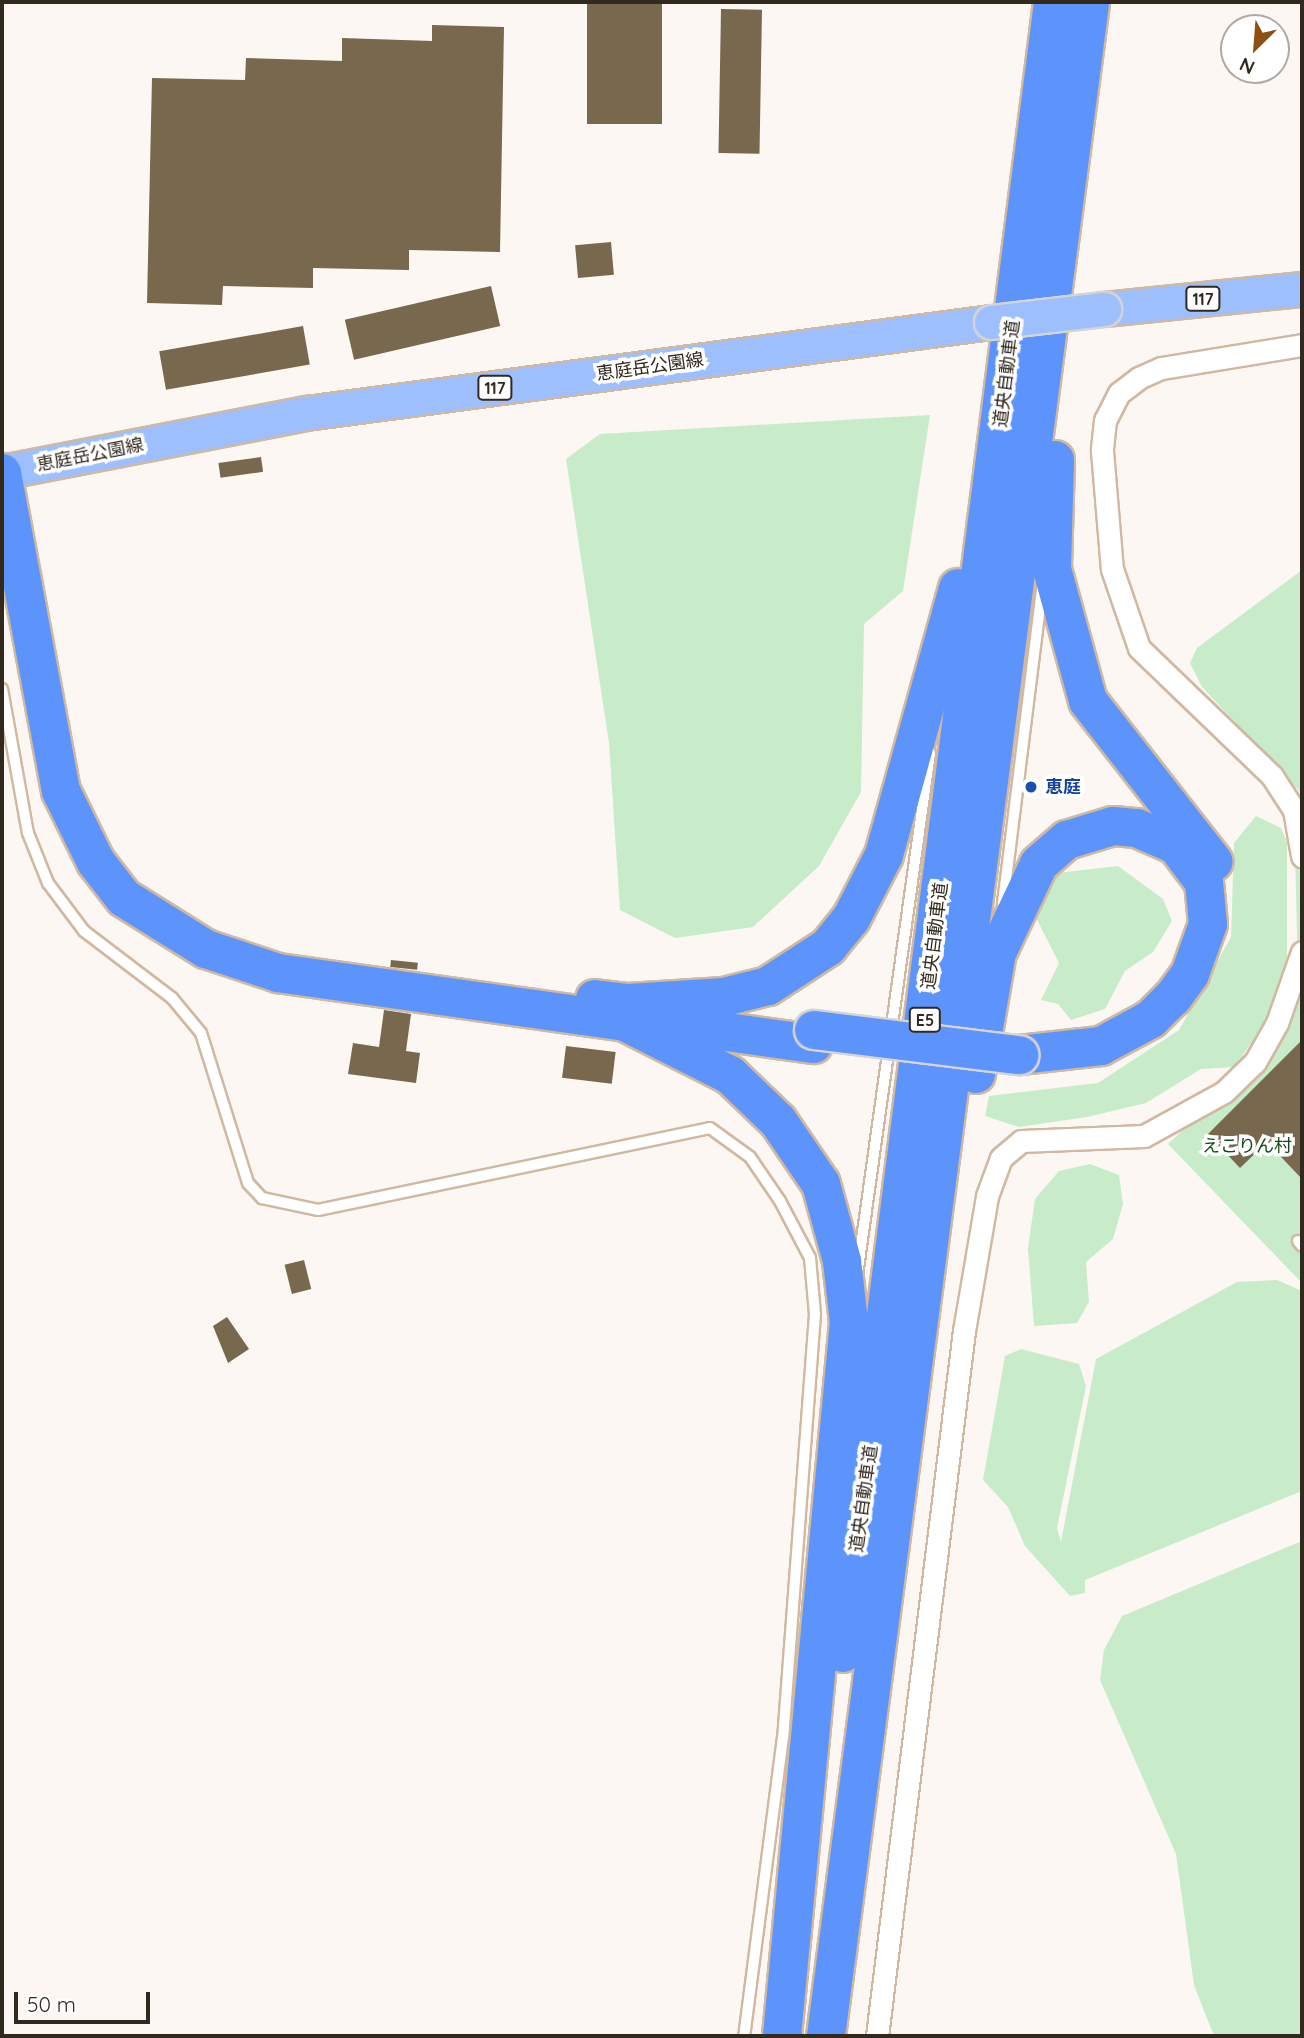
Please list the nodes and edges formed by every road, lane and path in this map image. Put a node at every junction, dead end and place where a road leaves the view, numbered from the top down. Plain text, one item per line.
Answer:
1 (1053, 2) edge
2 (1090, 2) edge
3 (1100, 2) edge
4 (1302, 289) edge
5 (1302, 345) edge
6 (1004, 404) junction
7 (2, 473) edge
8 (1052, 506) junction
9 (949, 623) junction
10 (2, 689) edge
11 (934, 729) dead end
12 (932, 742) dead end
13 (1302, 856) edge
14 (1302, 952) edge
15 (997, 953) junction
16 (626, 1013) junction
17 (1017, 1062) junction
18 (849, 1322) junction
19 (856, 1794) junction
20 (744, 2036) edge
21 (782, 2036) edge
22 (789, 2036) edge
23 (826, 2036) edge
24 (877, 2036) edge

1 - 6 highway, 道央自動車道 / E5
2 - 19 highway, 道央自動車道 / E5
3 - 8 highway
4 - 7 main road, 恵庭岳公園線 / 117, bridge
5 - 13 street
6 - 9 highway
6 - 22 highway, 道央自動車道 / E5
7 - 16 highway
8 - 15 lane
8 - 17 highway
9 - 11 lane
9 - 16 highway
10 - 20 lane
12 - 18 lane
14 - 24 street
15 - 17 highway
15 - 19 highway
16 - 17 highway, bridge
16 - 18 highway
18 - 21 highway
19 - 23 highway, 道央自動車道 / E5

